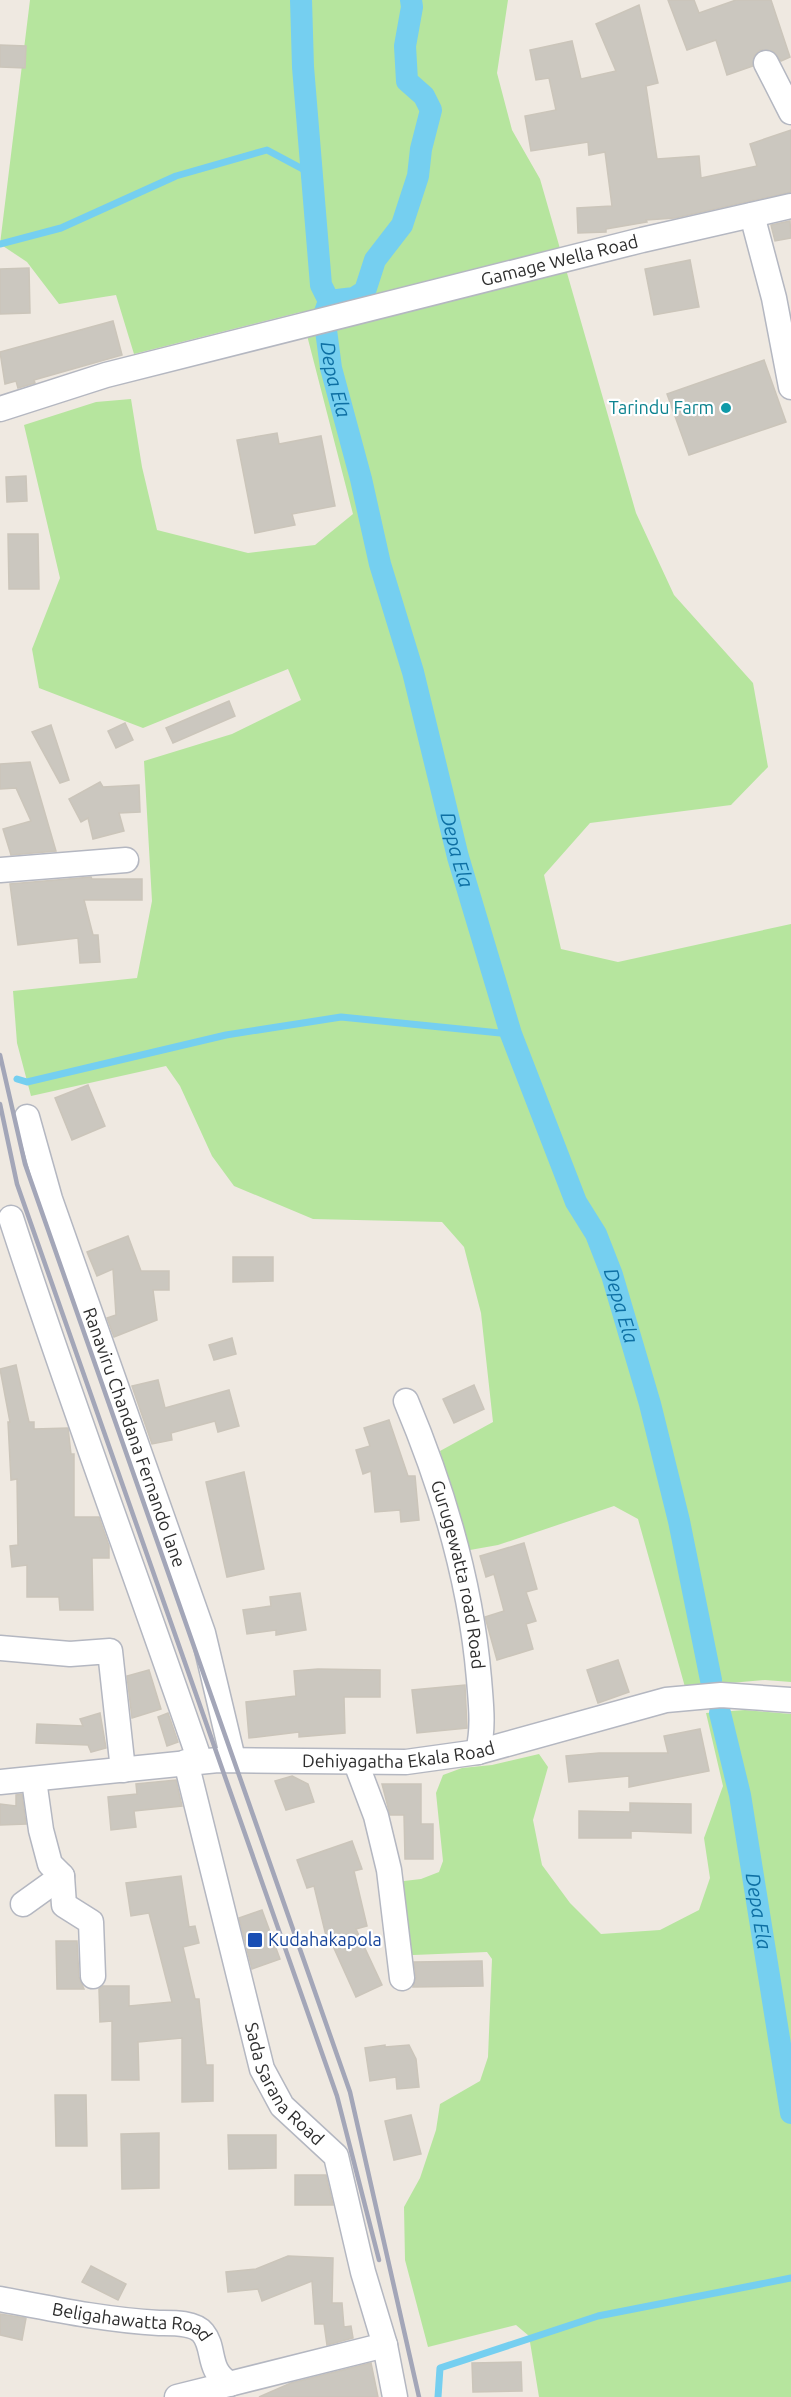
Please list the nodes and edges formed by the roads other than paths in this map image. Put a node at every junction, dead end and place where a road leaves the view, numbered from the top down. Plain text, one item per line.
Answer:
1 (766, 63) dead end
2 (791, 112) edge
3 (791, 206) edge
4 (752, 215) junction
5 (791, 387) edge
6 (0, 409) edge
7 (126, 860) dead end
8 (0, 870) edge
9 (27, 1117) dead end
10 (11, 1218) dead end
11 (406, 1401) dead end
12 (0, 1648) edge
13 (791, 1700) edge
14 (478, 1752) junction
15 (233, 1759) junction
16 (193, 1762) junction
17 (356, 1763) junction
18 (123, 1770) junction
19 (34, 1780) junction
20 (0, 1782) edge
21 (62, 1876) junction
22 (23, 1905) dead end
23 (93, 1976) dead end
24 (402, 1978) dead end
25 (0, 2299) edge
26 (385, 2345) junction
27 (230, 2384) junction
28 (177, 2397) edge
29 (395, 2397) edge

1 - 2 street
3 - 4 street, Gamage Wella Road
4 - 5 street
4 - 6 street, Gamage Wella Road
7 - 8 street
9 - 15 street, Ranaviru Chandana Fernando lane
10 - 16 street, Sada Sarana Road
11 - 14 street, Gurugewatta road Road
12 - 18 street
13 - 14 street, Dehiyagatha Ekala Road
14 - 17 street, Dehiyagatha Ekala Road
15 - 16 street, Dehiyagatha Ekala Road
15 - 17 street, Dehiyagatha Ekala Road
16 - 18 street, Dehiyagatha Ekala Road
16 - 26 street, Sada Sarana Road
17 - 24 street
18 - 19 street, Dehiyagatha Ekala Road
19 - 20 street, Dehiyagatha Ekala Road
19 - 21 street
21 - 22 street
21 - 23 street
25 - 27 street, Beligahawatta Road
26 - 27 street
26 - 29 street, Sada Sarana Road
27 - 28 street

